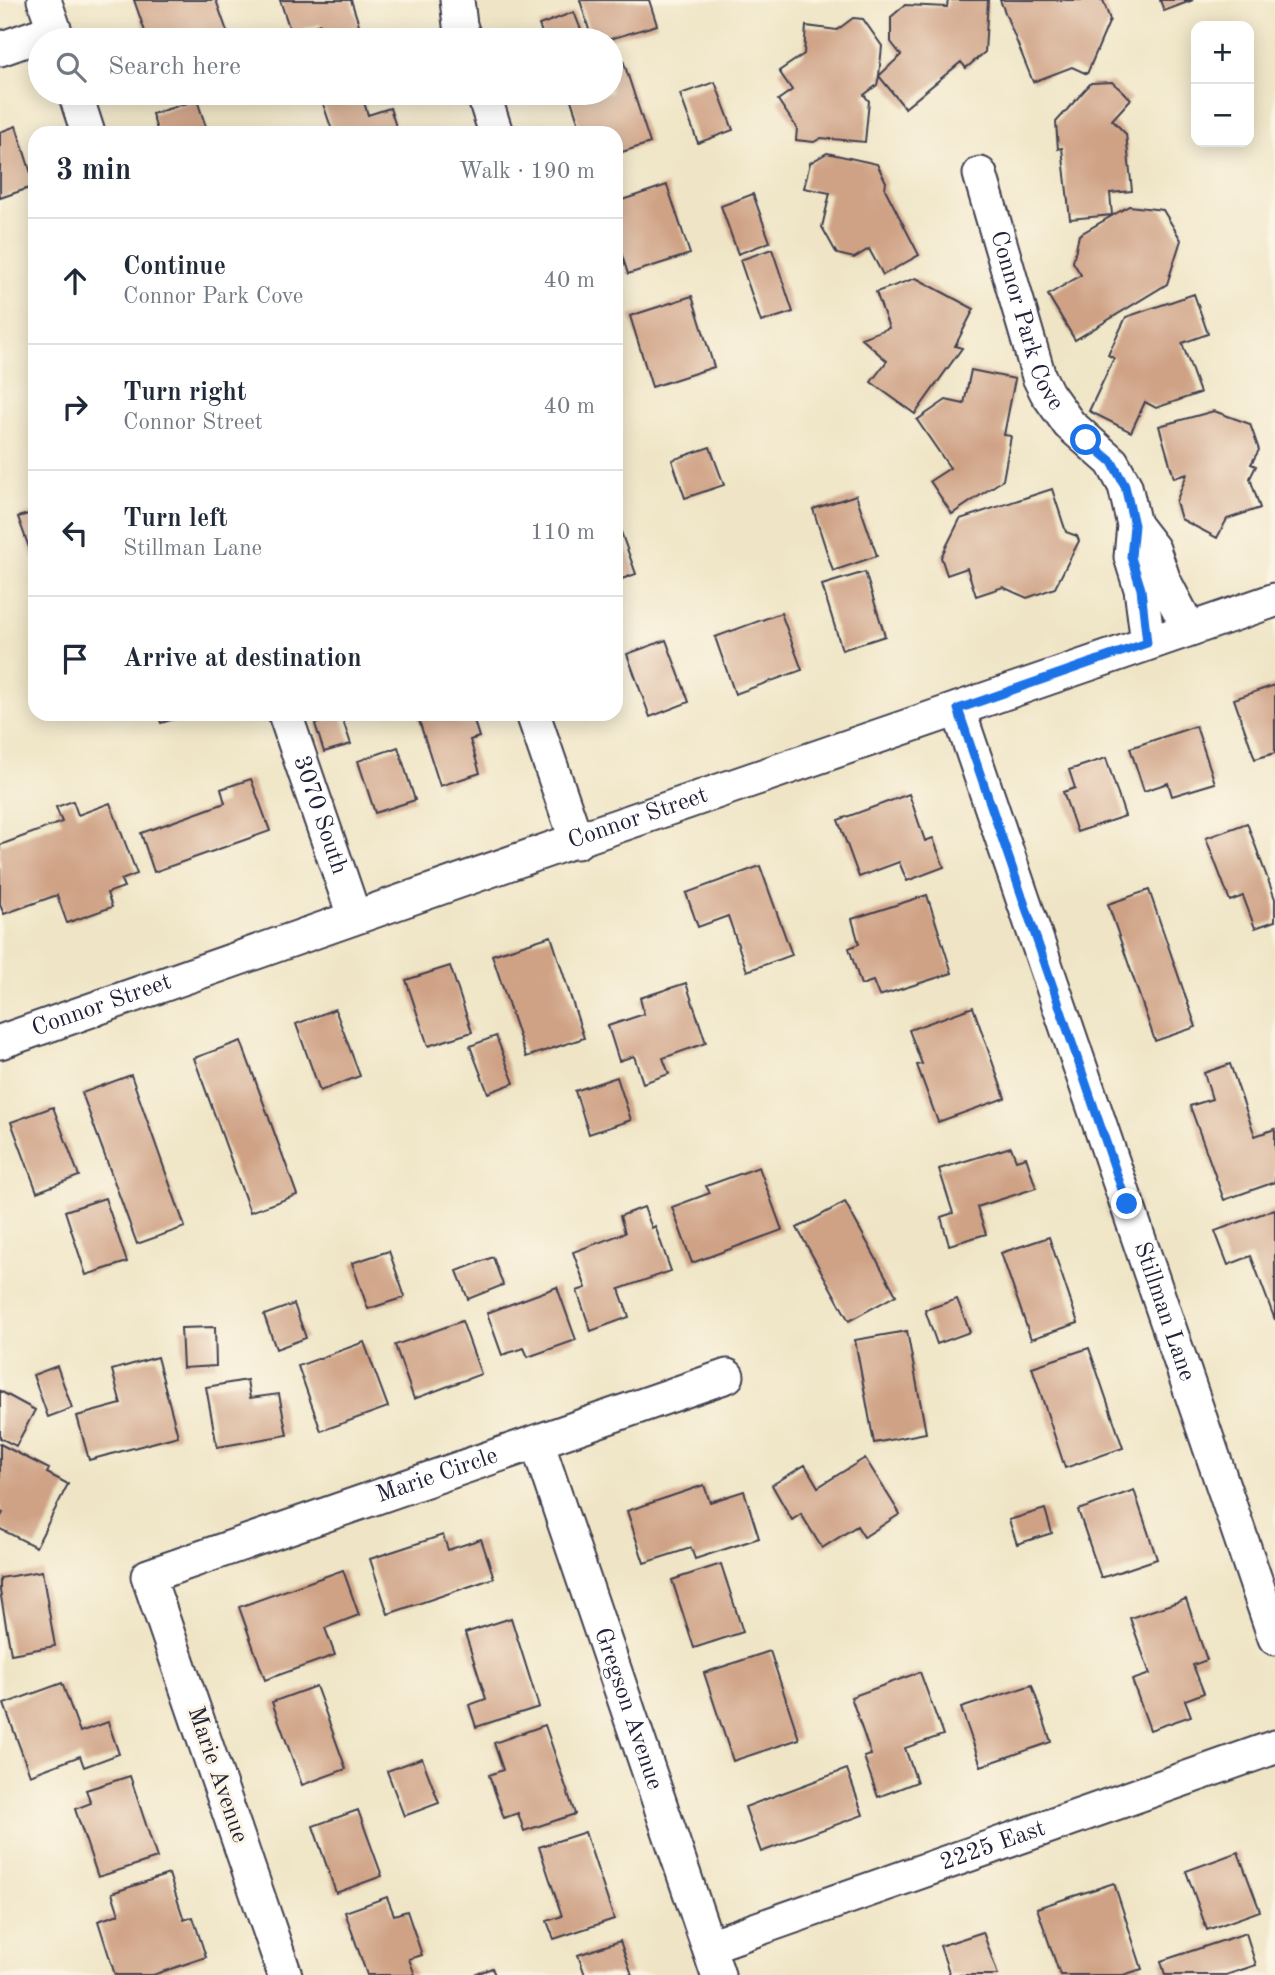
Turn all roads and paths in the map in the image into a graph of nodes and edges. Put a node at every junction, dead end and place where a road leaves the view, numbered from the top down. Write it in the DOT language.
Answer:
graph roads {
  1 [pos="457,0"];
  2 [pos="461,28"];
  3 [pos="28,35"];
  4 [pos="0,49"];
  5 [pos="79,105"];
  6 [pos="487,105"];
  7 [pos="86,126"];
  8 [pos="494,126"];
  9 [pos="980,174"];
  10 [pos="1134,525"];
  11 [pos="1275,600"];
  12 [pos="1189,629"];
  13 [pos="1147,643"];
  14 [pos="958,709"];
  15 [pos="287,721"];
  16 [pos="535,721"];
  17 [pos="577,842"];
  18 [pos="354,916"];
  19 [pos="0,1042"];
  20 [pos="727,1376"];
  21 [pos="537,1442"];
  22 [pos="148,1576"];
  23 [pos="1275,1638"];
  24 [pos="1275,1747"];
  25 [pos="714,1960"];
  26 [pos="285,1975"];
  1 -- 2 [label="street"];
  3 -- 4 [label="street"];
  5 -- 7 [label="street"];
  6 -- 8 [label="street"];
  9 -- 10 [label="street, Connor Park Cove"];
  10 -- 12 [label="street, Connor Park Cove"];
  10 -- 13 [label="street, Connor Park Cove"];
  11 -- 12 [label="street, Connor Street"];
  12 -- 13 [label="street, Connor Street"];
  13 -- 14 [label="street, Connor Street"];
  14 -- 17 [label="street, Connor Street"];
  14 -- 23 [label="street, Stillman Lane"];
  15 -- 18 [label="street, 3070 South"];
  16 -- 17 [label="street"];
  17 -- 18 [label="street, Connor Street"];
  18 -- 19 [label="street, Connor Street"];
  20 -- 21 [label="street, Marie Circle"];
  21 -- 22 [label="street, Marie Circle"];
  21 -- 25 [label="street, Gregson Avenue"];
  22 -- 26 [label="street, Marie Avenue"];
  24 -- 25 [label="street, 2225 East"];
}
